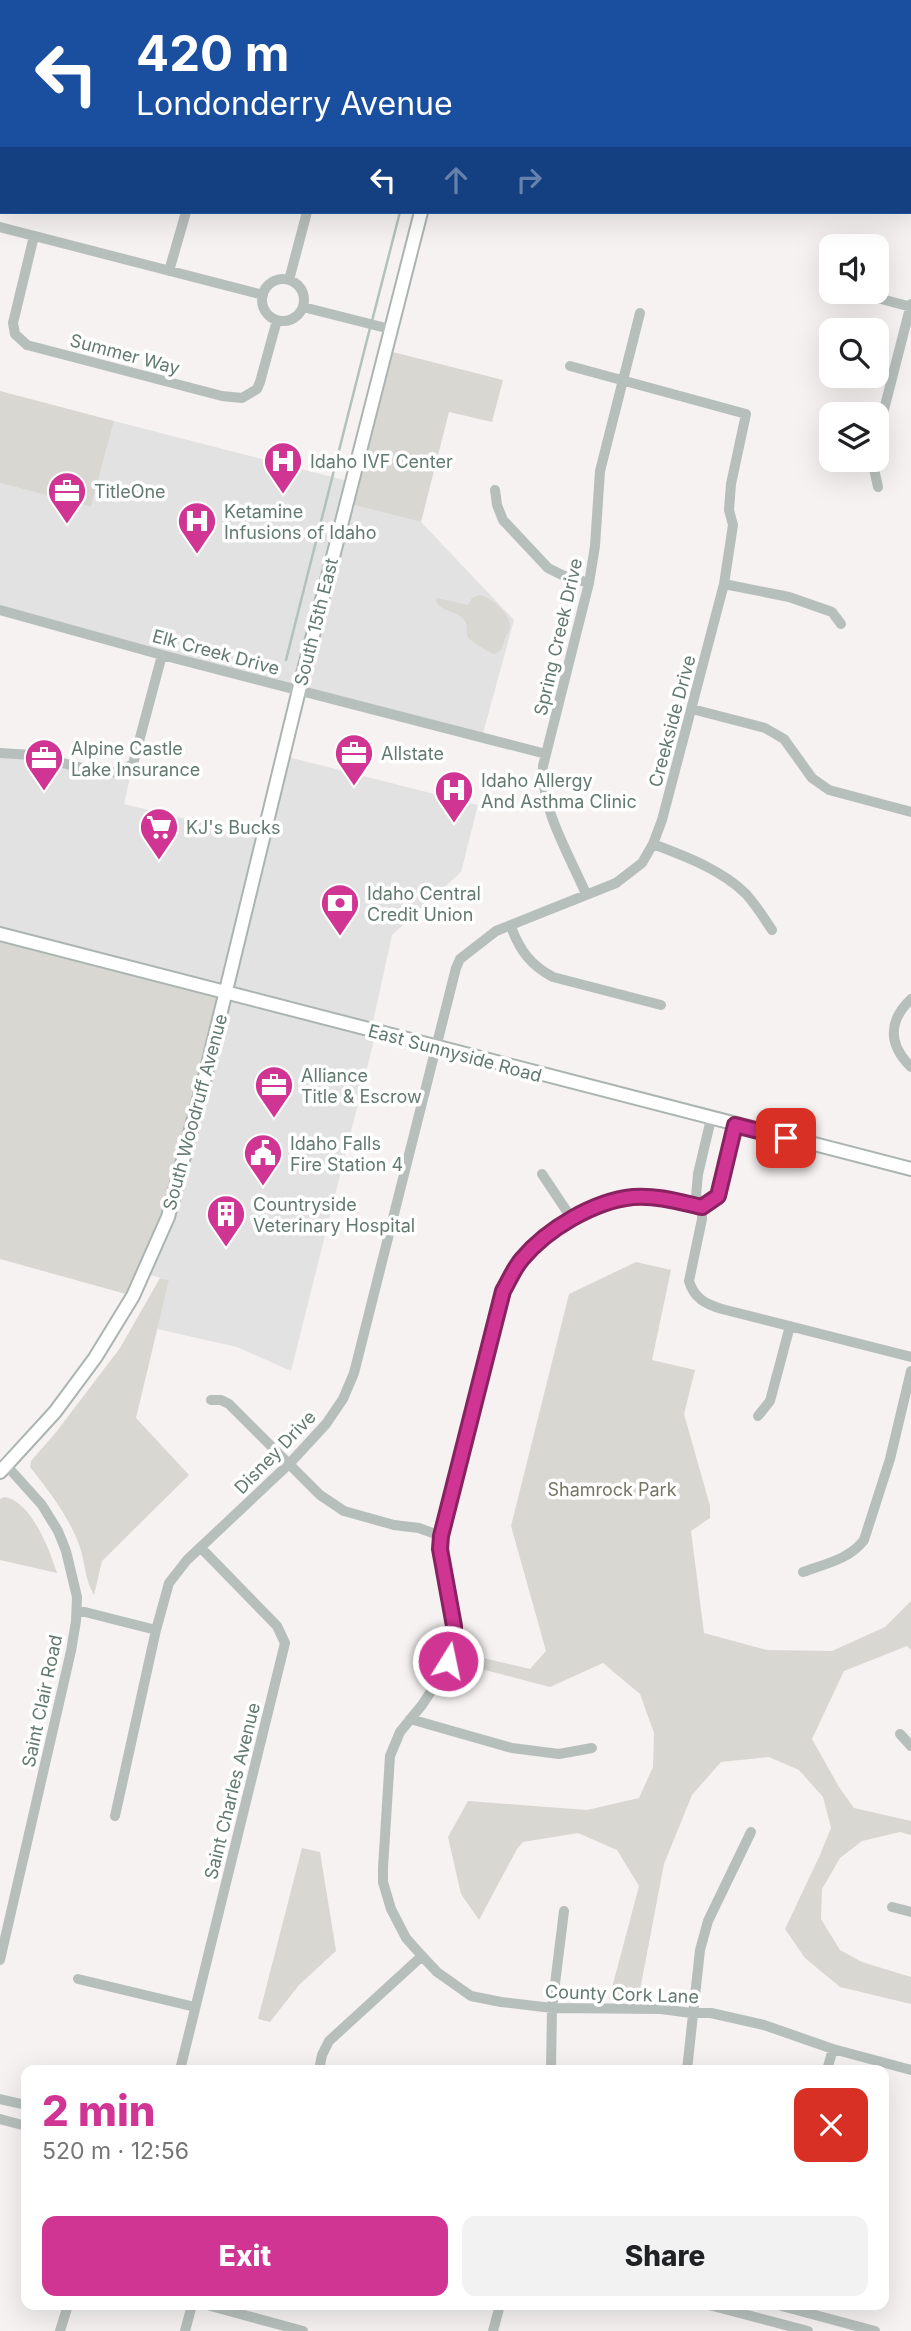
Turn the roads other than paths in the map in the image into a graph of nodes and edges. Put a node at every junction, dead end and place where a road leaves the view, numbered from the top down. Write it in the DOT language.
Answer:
graph roads {
  1 [pos="186,214"];
  2 [pos="306,214"];
  3 [pos="420,214"];
  4 [pos="0,226"];
  5 [pos="34,236"];
  6 [pos="169,271"];
  7 [pos="289,280"];
  8 [pos="263,295"];
  9 [pos="889,300"];
  10 [pos="911,306"];
  11 [pos="303,307"];
  12 [pos="640,313"];
  13 [pos="277,320"];
  14 [pos="384,327"];
  15 [pos="570,366"];
  16 [pos="623,380"];
  17 [pos="886,402"];
  18 [pos="875,472"];
  19 [pos="878,487"];
  20 [pos="495,490"];
  21 [pos="589,583"];
  22 [pos="724,584"];
  23 [pos="0,610"];
  24 [pos="841,624"];
  25 [pos="162,655"];
  26 [pos="299,690"];
  27 [pos="692,709"];
  28 [pos="0,753"];
  29 [pos="546,754"];
  30 [pos="911,812"];
  31 [pos="653,844"];
  32 [pos="586,894"];
  33 [pos="511,926"];
  34 [pos="772,930"];
  35 [pos="0,934"];
  36 [pos="226,993"];
  37 [pos="911,999"];
  38 [pos="662,1005"];
  39 [pos="436,1048"];
  40 [pos="911,1067"];
  41 [pos="711,1119"];
  42 [pos="735,1125"];
  43 [pos="911,1169"];
  44 [pos="542,1174"];
  45 [pos="702,1207"];
  46 [pos="572,1219"];
  47 [pos="790,1326"];
  48 [pos="911,1357"];
  49 [pos="911,1371"];
  50 [pos="211,1400"];
  51 [pos="758,1416"];
  52 [pos="290,1463"];
  53 [pos="4,1469"];
  54 [pos="441,1536"];
  55 [pos="201,1548"];
  56 [pos="803,1572"];
  57 [pos="77,1610"];
  58 [pos="156,1630"];
  59 [pos="410,1719"];
  60 [pos="900,1734"];
  61 [pos="911,1746"];
  62 [pos="592,1748"];
  63 [pos="115,1816"];
  64 [pos="751,1832"];
  65 [pos="891,1907"];
  66 [pos="564,1911"];
  67 [pos="911,1912"];
  68 [pos="422,1956"];
  69 [pos="0,1959"];
  70 [pos="78,1979"];
  71 [pos="195,2007"];
  72 [pos="552,2008"];
  73 [pos="691,2013"];
  74 [pos="833,2049"];
  75 [pos="181,2065"];
  76 [pos="320,2065"];
  77 [pos="551,2065"];
  78 [pos="687,2065"];
  79 [pos="829,2065"];
  80 [pos="911,2070"];
  81 [pos="0,2099"];
  82 [pos="21,2104"];
  83 [pos="0,2119"];
  84 [pos="21,2125"];
  85 [pos="66,2310"];
  86 [pos="191,2310"];
  87 [pos="225,2310"];
  88 [pos="499,2310"];
  89 [pos="728,2310"];
  90 [pos="797,2310"];
  91 [pos="60,2331"];
  92 [pos="185,2331"];
  93 [pos="303,2331"];
  94 [pos="493,2331"];
  95 [pos="808,2331"];
  96 [pos="875,2331"];
  1 -- 6 [label="street"];
  2 -- 7 [label="street"];
  3 -- 14 [label="main road, South 15th East"];
  4 -- 5 [label="street"];
  5 -- 6 [label="street"];
  5 -- 13 [label="street, Summer Way"];
  6 -- 8 [label="street"];
  7 -- 8 [label="street"];
  7 -- 11 [label="street"];
  8 -- 13 [label="street"];
  9 -- 10 [label="street"];
  10 -- 17 [label="street"];
  11 -- 13 [label="street"];
  11 -- 14 [label="street"];
  12 -- 16 [label="street, Spring Creek Drive"];
  14 -- 26 [label="main road, South 15th East"];
  15 -- 16 [label="street"];
  16 -- 21 [label="street, Spring Creek Drive"];
  16 -- 22 [label="street, Creekside Drive"];
  18 -- 19 [label="street"];
  20 -- 21 [label="street"];
  21 -- 29 [label="street, Spring Creek Drive"];
  22 -- 24 [label="street"];
  22 -- 27 [label="street, Creekside Drive"];
  23 -- 25 [label="street, Elk Creek Drive"];
  25 -- 26 [label="street, Elk Creek Drive"];
  25 -- 28 [label="street"];
  26 -- 29 [label="street, Elk Creek Drive"];
  26 -- 36 [label="main road, South 15th East"];
  27 -- 30 [label="street"];
  27 -- 31 [label="street, Creekside Drive"];
  29 -- 32 [label="street, Spring Creek Drive"];
  31 -- 32 [label="street, Creekside Drive"];
  31 -- 34 [label="street"];
  32 -- 33 [label="street, Creekside Drive"];
  33 -- 38 [label="street"];
  33 -- 39 [label="street, Creekside Drive"];
  35 -- 36 [label="main road, East Sunnyside Road"];
  36 -- 39 [label="main road, East Sunnyside Road"];
  36 -- 53 [label="main road, South Woodruff Avenue"];
  37 -- 40 [label="street"];
  39 -- 41 [label="main road, East Sunnyside Road"];
  39 -- 52 [label="street, Disney Drive"];
  41 -- 42 [label="main road, East Sunnyside Road"];
  41 -- 45 [label="street"];
  42 -- 43 [label="main road, East Sunnyside Road"];
  42 -- 45 [label="street"];
  44 -- 46 [label="street"];
  45 -- 46 [label="street, County Cork Lane"];
  45 -- 47 [label="street"];
  46 -- 54 [label="street, County Cork Lane"];
  47 -- 48 [label="street"];
  47 -- 51 [label="street"];
  49 -- 56 [label="street"];
  50 -- 52 [label="street"];
  52 -- 54 [label="street"];
  52 -- 55 [label="street, Disney Drive"];
  53 -- 57 [label="street, Saint Clair Road"];
  54 -- 59 [label="street, County Cork Lane"];
  55 -- 58 [label="street, Disney Drive"];
  55 -- 71 [label="street, Saint Charles Avenue"];
  57 -- 58 [label="street"];
  57 -- 69 [label="street, Saint Clair Road"];
  58 -- 63 [label="street, Disney Drive"];
  59 -- 62 [label="street"];
  59 -- 68 [label="street, County Cork Lane"];
  60 -- 61 [label="street"];
  64 -- 73 [label="street"];
  65 -- 67 [label="street"];
  66 -- 72 [label="street"];
  68 -- 72 [label="street, County Cork Lane"];
  68 -- 76 [label="street"];
  70 -- 71 [label="street"];
  71 -- 75 [label="street, Saint Charles Avenue"];
  72 -- 73 [label="street, County Cork Lane"];
  72 -- 77 [label="street"];
  73 -- 74 [label="street, County Cork Lane"];
  73 -- 78 [label="street"];
  74 -- 79 [label="street"];
  74 -- 80 [label="street, County Cork Lane"];
  81 -- 82 [label="street"];
  83 -- 84 [label="street"];
  85 -- 91 [label="street"];
  86 -- 92 [label="street"];
  87 -- 93 [label="street"];
  88 -- 94 [label="street"];
  89 -- 95 [label="street"];
  90 -- 96 [label="street"];
}
